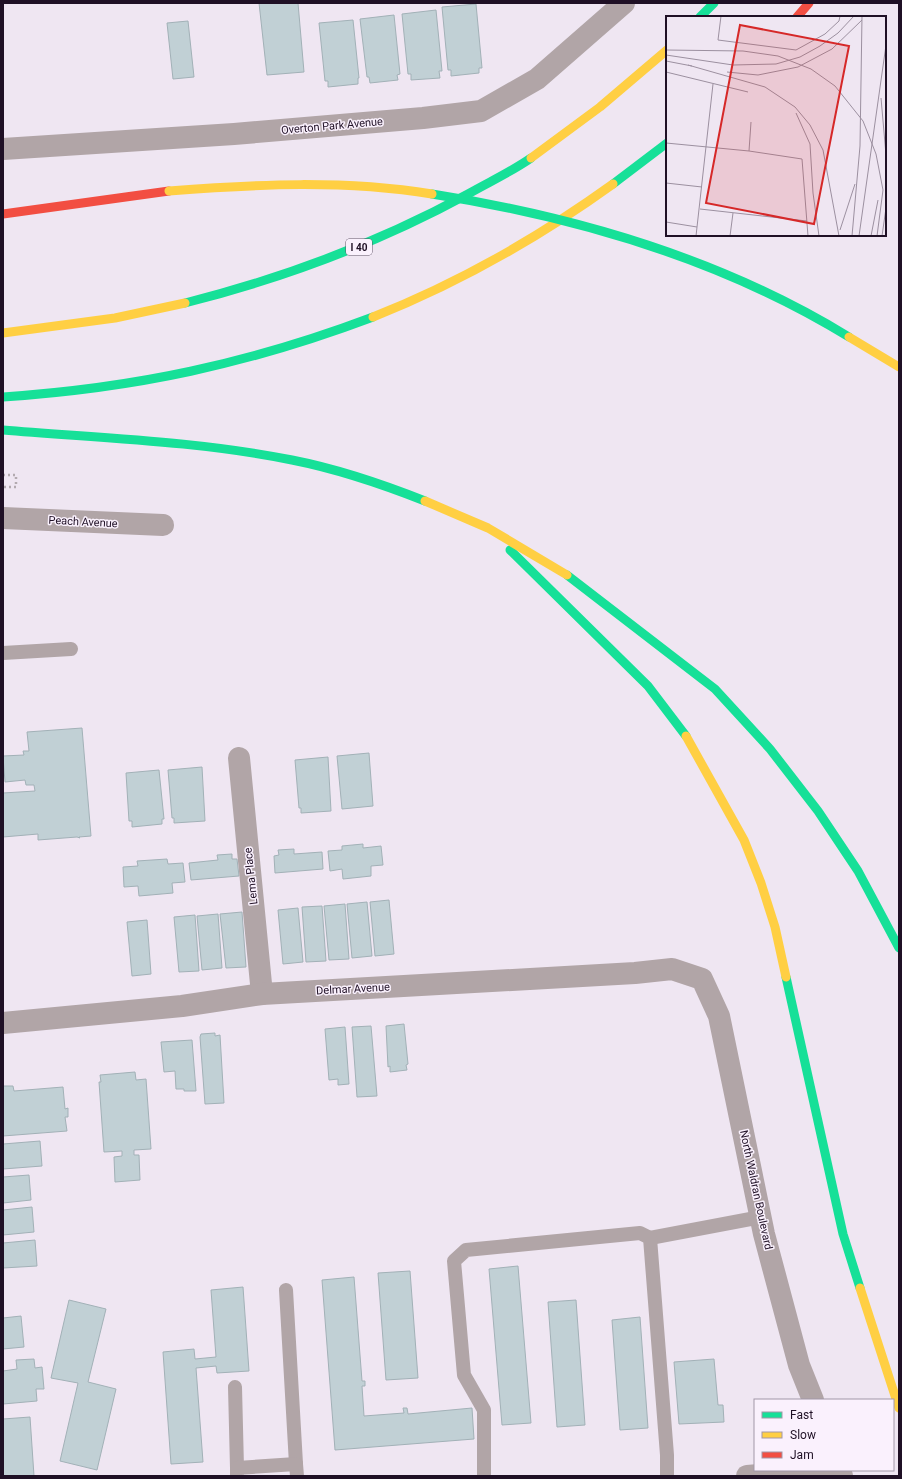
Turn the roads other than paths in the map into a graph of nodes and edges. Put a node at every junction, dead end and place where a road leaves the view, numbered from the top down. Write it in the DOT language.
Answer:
graph roads {
  1 [pos="624,3"];
  2 [pos="714,3"];
  3 [pos="809,3"];
  4 [pos="701,16"];
  5 [pos="798,16"];
  6 [pos="666,51"];
  7 [pos="666,144"];
  8 [pos="3,148"];
  9 [pos="3,214"];
  10 [pos="3,333"];
  11 [pos="899,367"];
  12 [pos="3,397"];
  13 [pos="3,430"];
  14 [pos="3,518"];
  15 [pos="163,525"];
  16 [pos="488,528"];
  17 [pos="71,649"];
  18 [pos="3,653"];
  19 [pos="239,758"];
  20 [pos="899,948"];
  21 [pos="702,979"];
  22 [pos="262,994"];
  23 [pos="3,1023"];
  24 [pos="761,1217"];
  25 [pos="650,1238"];
  26 [pos="286,1290"];
  27 [pos="234,1387"];
  28 [pos="813,1399"];
  29 [pos="899,1408"];
  30 [pos="296,1470"];
  31 [pos="810,1471"];
  32 [pos="237,1472"];
  33 [pos="484,1476"];
  34 [pos="667,1476"];
  35 [pos="747,1476"];
  1 -- 8 [label="street, Overton Park Avenue"];
  2 -- 4 [label="highway"];
  3 -- 5 [label="highway"];
  6 -- 10 [label="highway, I 40"];
  7 -- 12 [label="highway"];
  9 -- 11 [label="highway, bridge"];
  13 -- 16 [label="highway"];
  14 -- 15 [label="street, Peach Avenue"];
  16 -- 20 [label="highway"];
  16 -- 29 [label="highway"];
  17 -- 18 [label="lane"];
  19 -- 22 [label="street, Lema Place"];
  21 -- 22 [label="street, Delmar Avenue"];
  21 -- 24 [label="street, North Waldran Boulevard"];
  22 -- 23 [label="street, Delmar Avenue"];
  24 -- 25 [label="lane"];
  24 -- 28 [label="street, North Waldran Boulevard"];
  25 -- 33 [label="lane"];
  25 -- 34 [label="lane"];
  26 -- 30 [label="lane"];
  27 -- 32 [label="lane"];
  30 -- 32 [label="lane"];
  31 -- 35 [label="street"];
}
